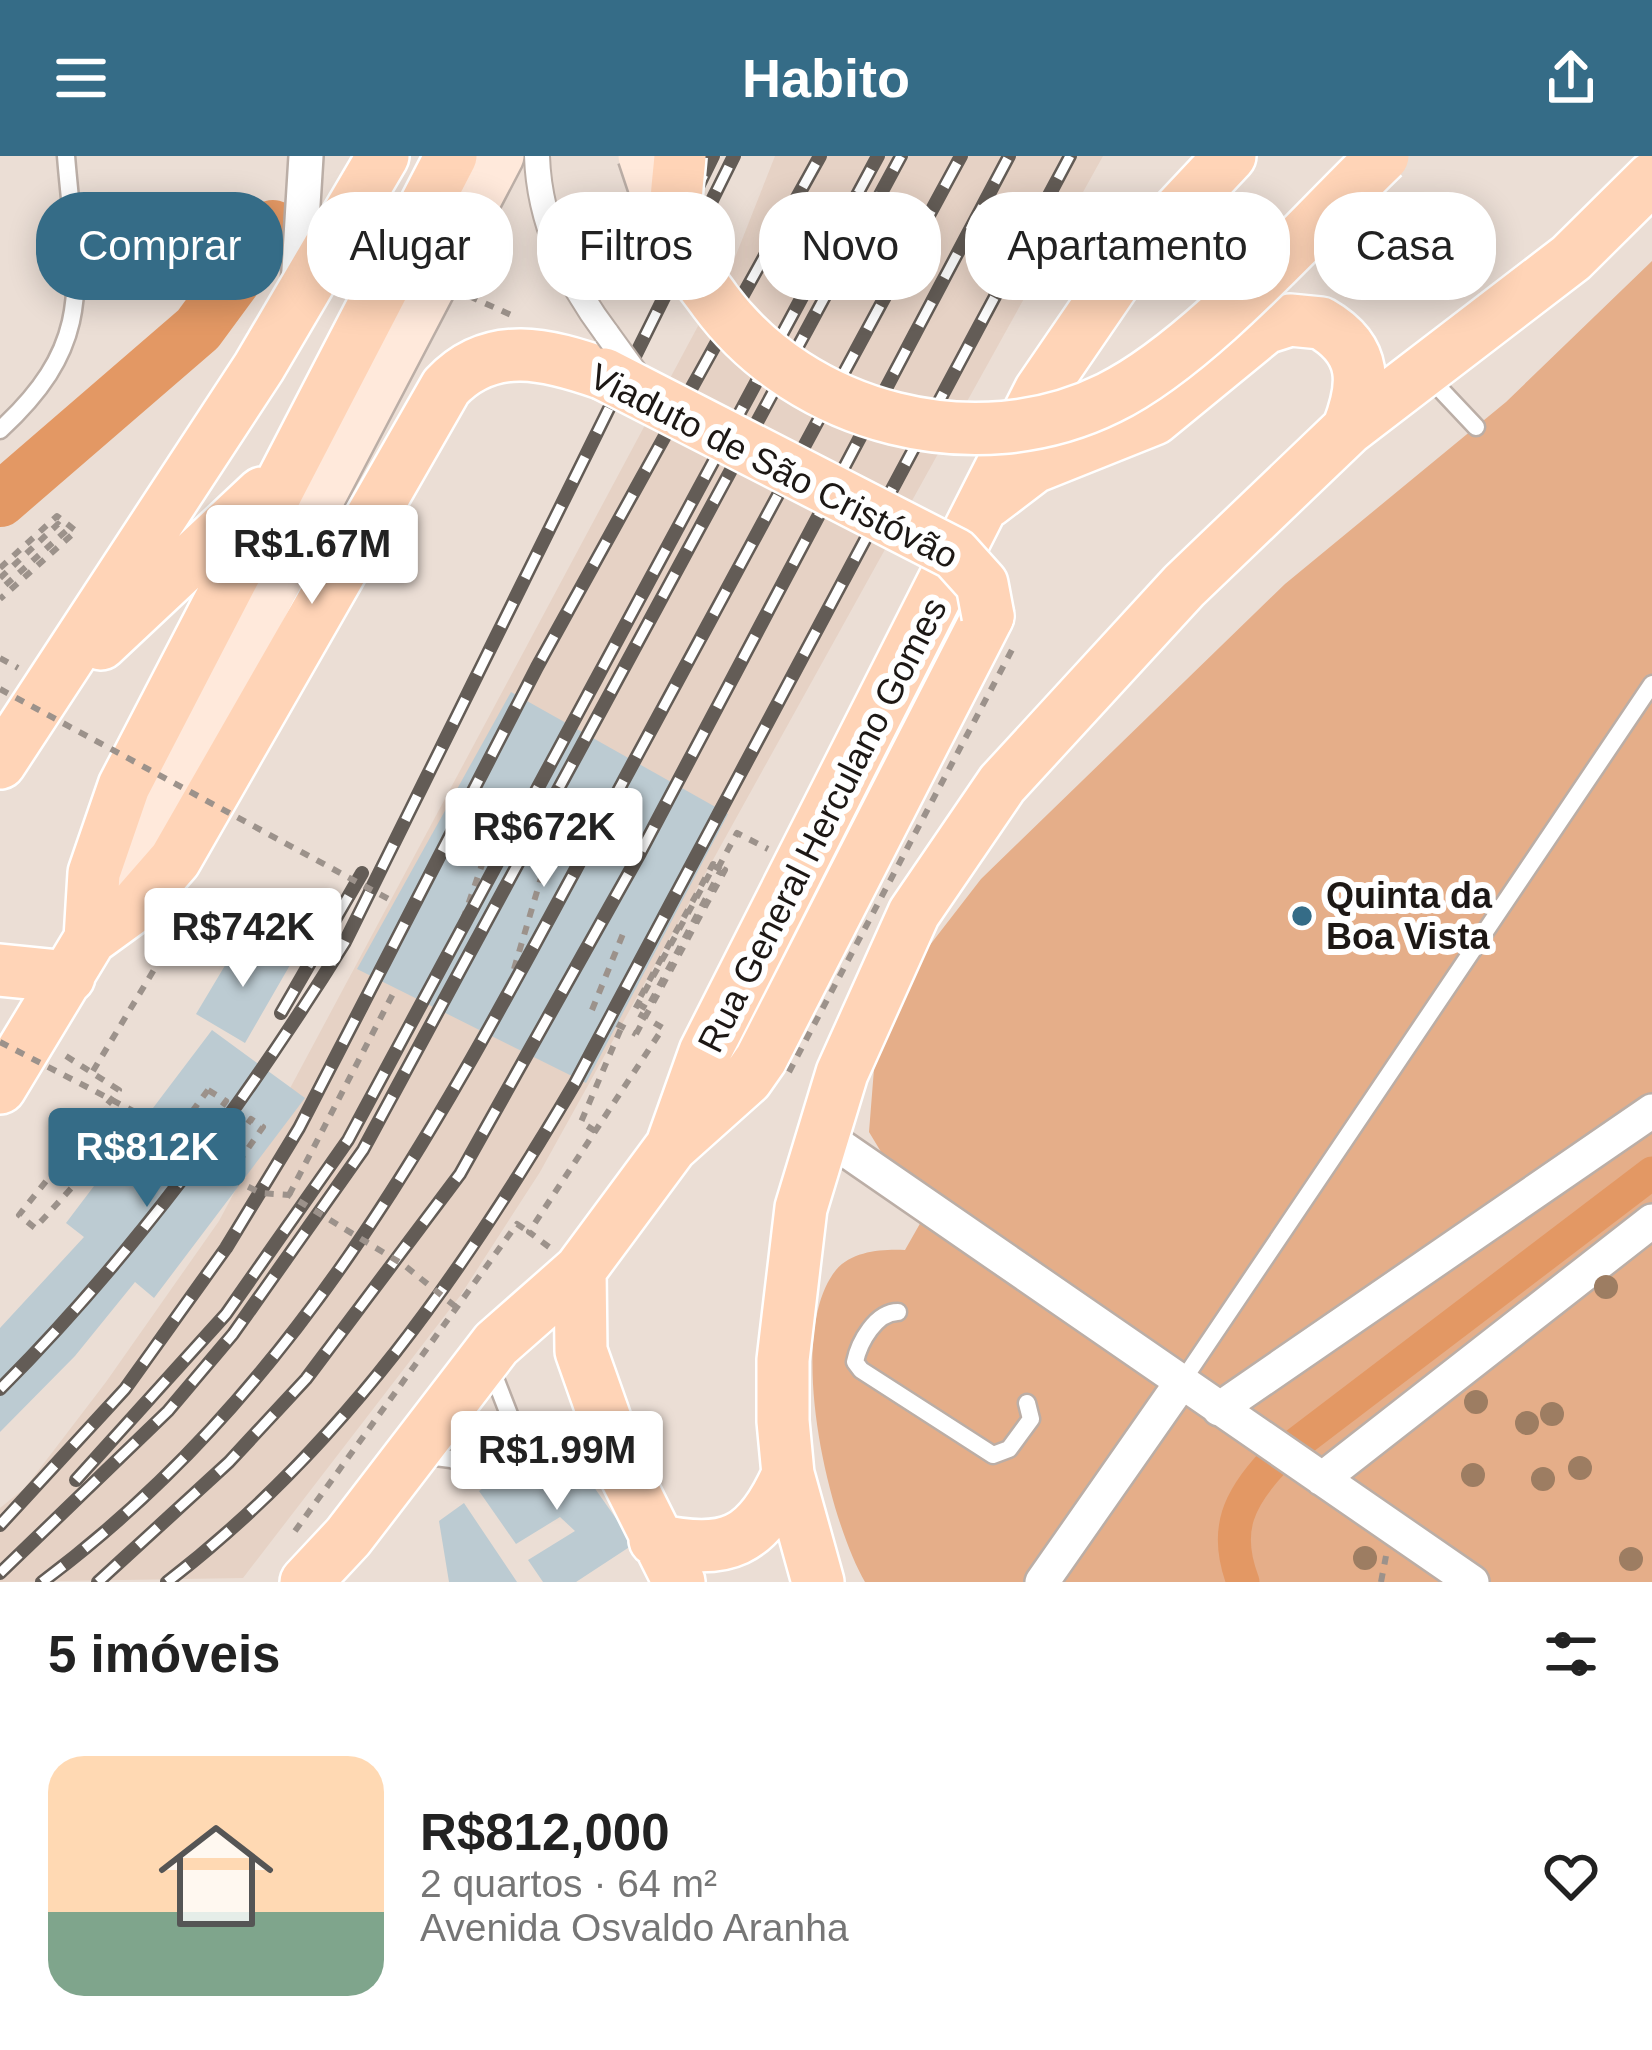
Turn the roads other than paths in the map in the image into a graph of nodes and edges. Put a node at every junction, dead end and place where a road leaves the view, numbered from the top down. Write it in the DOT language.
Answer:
graph roads {
  1 [pos="66,156"];
  2 [pos="307,156"];
  3 [pos="382,156"];
  4 [pos="451,156"];
  5 [pos="501,156"];
  6 [pos="537,156"];
  7 [pos="641,156"];
  8 [pos="680,156"];
  9 [pos="1229,156"];
  10 [pos="1383,156"];
  11 [pos="1634,156"];
  12 [pos="653,192"];
  13 [pos="680,192"];
  14 [pos="1635,195"];
  15 [pos="716,300"];
  16 [pos="297,301"];
  17 [pos="605,354"];
  18 [pos="1421,368"];
  19 [pos="1476,427"];
  20 [pos="1348,429"];
  21 [pos="0,430"];
  22 [pos="297,459"];
  23 [pos="984,505"];
  24 [pos="1652,684"];
  25 [pos="52,688"];
  26 [pos="0,764"];
  27 [pos="80,958"];
  28 [pos="0,970"];
  29 [pos="16,1039"];
  30 [pos="0,1088"];
  31 [pos="1652,1111"];
  32 [pos="824,1135"];
  33 [pos="671,1147"];
  34 [pos="1652,1221"];
  35 [pos="580,1270"];
  36 [pos="898,1312"];
  37 [pos="487,1356"];
  38 [pos="1181,1383"];
  39 [pos="1027,1402"];
  40 [pos="1219,1409"];
  41 [pos="411,1455"];
  42 [pos="526,1458"];
  43 [pos="1310,1471"];
  44 [pos="788,1474"];
  45 [pos="498,1478"];
  46 [pos="657,1553"];
  47 [pos="298,1560"];
  48 [pos="818,1582"];
  49 [pos="1042,1582"];
  50 [pos="1472,1582"];
  1 -- 21 [label="lane"];
  2 -- 16 [label="street"];
  3 -- 16 [label="main road"];
  4 -- 22 [label="main road"];
  5 -- 27 [label="main road"];
  6 -- 17 [label="street"];
  7 -- 12 [label="main road, bridge"];
  8 -- 13 [label="main road, bridge"];
  9 -- 23 [label="main road, Rua General Herculano Gomes"];
  10 -- 15 [label="main road, bridge"];
  11 -- 14 [label="main road"];
  14 -- 18 [label="main road"];
  16 -- 25 [label="main road"];
  17 -- 27 [label="main road, Viaduto de São Cristóvão"];
  17 -- 33 [label="main road, Viaduto de São Cristóvão, bridge"];
  18 -- 19 [label="lane"];
  18 -- 20 [label="main road"];
  20 -- 23 [label="main road"];
  20 -- 32 [label="main road"];
  22 -- 25 [label="main road"];
  22 -- 27 [label="main road"];
  23 -- 33 [label="main road, Rua General Herculano Gomes"];
  24 -- 38 [label="lane"];
  25 -- 26 [label="main road"];
  27 -- 28 [label="main road"];
  27 -- 29 [label="main road"];
  29 -- 30 [label="main road"];
  31 -- 40 [label="street"];
  32 -- 38 [label="street"];
  32 -- 44 [label="main road"];
  33 -- 35 [label="main road"];
  34 -- 43 [label="street"];
  35 -- 37 [label="main road"];
  35 -- 46 [label="main road"];
  36 -- 39 [label="lane"];
  37 -- 41 [label="main road"];
  37 -- 42 [label="lane"];
  38 -- 40 [label="street"];
  38 -- 49 [label="street"];
  40 -- 43 [label="street"];
  41 -- 45 [label="lane"];
  41 -- 47 [label="main road"];
  43 -- 50 [label="street"];
  44 -- 46 [label="main road"];
  44 -- 48 [label="main road"];
}
